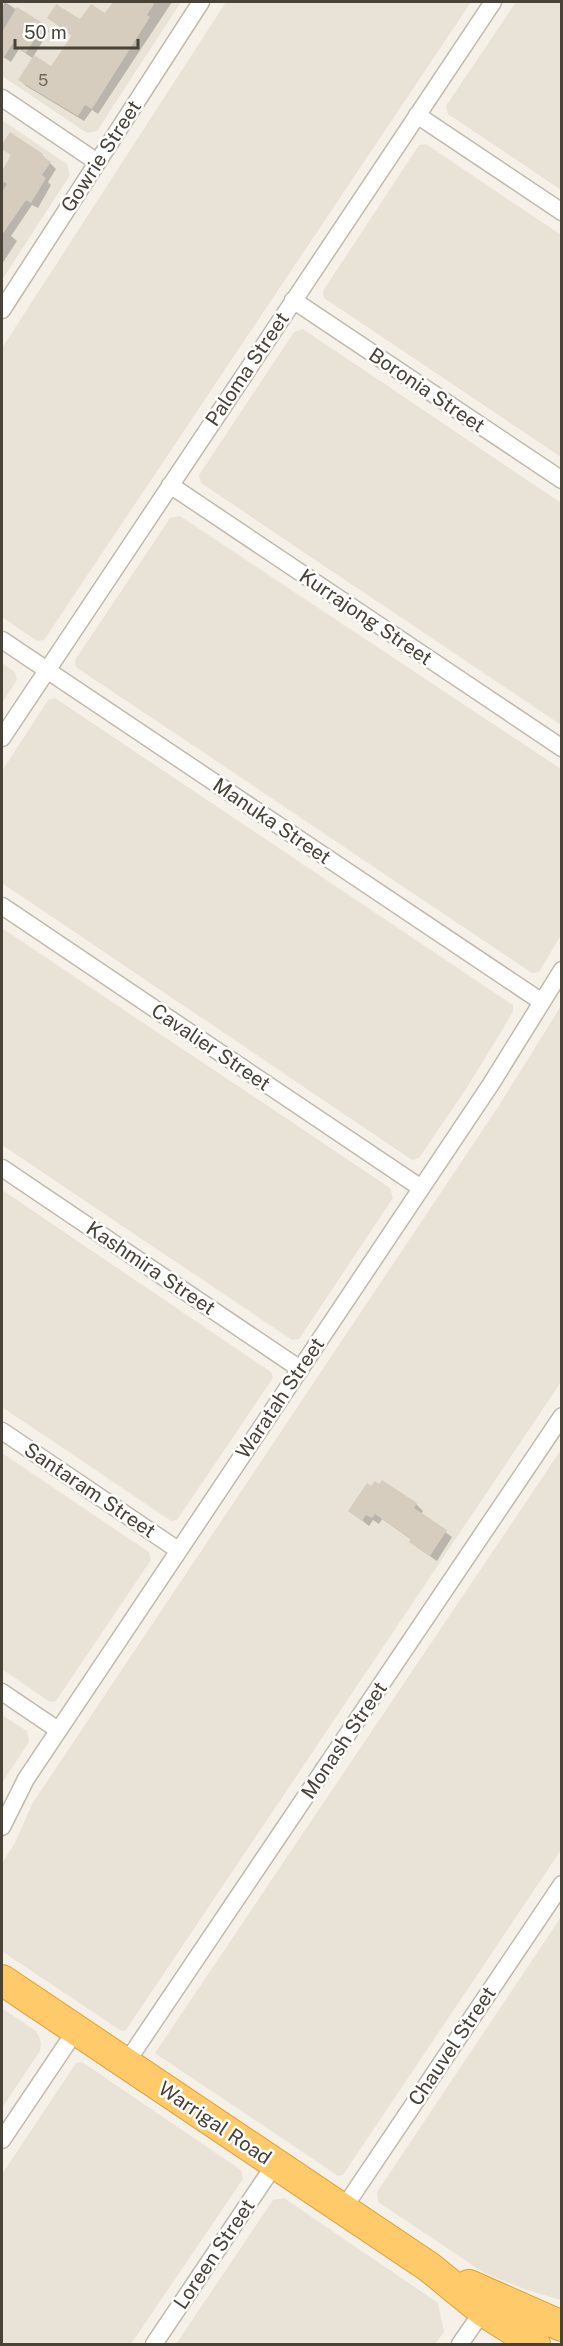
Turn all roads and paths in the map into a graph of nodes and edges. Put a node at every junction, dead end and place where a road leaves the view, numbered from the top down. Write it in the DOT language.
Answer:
graph roads {
  1 [pos="201,2"];
  2 [pos="493,2"];
  3 [pos="2,98"];
  4 [pos="417,115"];
  5 [pos="97,162"];
  6 [pos="561,212"];
  7 [pos="293,300"];
  8 [pos="2,310"];
  9 [pos="561,480"];
  10 [pos="170,485"];
  11 [pos="2,640"];
  12 [pos="46,670"];
  13 [pos="2,738"];
  14 [pos="561,748"];
  15 [pos="2,906"];
  16 [pos="561,970"];
  17 [pos="542,1002"];
  18 [pos="2,1168"];
  19 [pos="421,1188"];
  20 [pos="300,1369"];
  21 [pos="561,1416"];
  22 [pos="2,1431"];
  23 [pos="178,1550"];
  24 [pos="2,1692"];
  25 [pos="58,1730"];
  26 [pos="2,1827"];
  27 [pos="561,1884"];
  28 [pos="2,1980"];
  29 [pos="76,2030"];
  30 [pos="126,2063"];
  31 [pos="2,2140"];
  32 [pos="275,2164"];
  33 [pos="343,2209"];
  34 [pos="488,2304"];
  35 [pos="560,2324"];
  36 [pos="154,2344"];
  37 [pos="460,2344"];
  38 [pos="536,2344"];
  1 -- 5 [label="street, Gowrie Street"];
  2 -- 4 [label="street, Paloma Street"];
  3 -- 5 [label="street"];
  4 -- 6 [label="street"];
  4 -- 7 [label="street, Paloma Street"];
  5 -- 8 [label="street, Gowrie Street"];
  7 -- 9 [label="street, Boronia Street"];
  7 -- 10 [label="street, Paloma Street"];
  10 -- 12 [label="street, Paloma Street"];
  10 -- 14 [label="street, Kurrajong Street"];
  11 -- 12 [label="street, Manuka Street"];
  12 -- 13 [label="street, Paloma Street"];
  12 -- 17 [label="street, Manuka Street"];
  15 -- 19 [label="street, Cavalier Street"];
  16 -- 17 [label="street, Waratah Street"];
  17 -- 19 [label="street, Waratah Street"];
  18 -- 20 [label="street, Kashmira Street"];
  19 -- 20 [label="street, Waratah Street"];
  20 -- 23 [label="street, Waratah Street"];
  21 -- 30 [label="street, Monash Street"];
  22 -- 23 [label="street, Santaram Street"];
  23 -- 25 [label="street, Waratah Street"];
  24 -- 25 [label="street"];
  25 -- 26 [label="street, Waratah Street"];
  27 -- 33 [label="street, Chauvel Street"];
  28 -- 29 [label="highway, Warrigal Road"];
  29 -- 30 [label="highway, Warrigal Road"];
  29 -- 31 [label="street"];
  30 -- 32 [label="highway, Warrigal Road"];
  32 -- 33 [label="highway, Warrigal Road"];
  32 -- 36 [label="street, Loreen Street"];
  33 -- 34 [label="highway, Warrigal Road"];
  34 -- 35 [label="highway, Warrigal Road"];
  34 -- 37 [label="street"];
  34 -- 38 [label="highway, Warrigal Road"];
}
